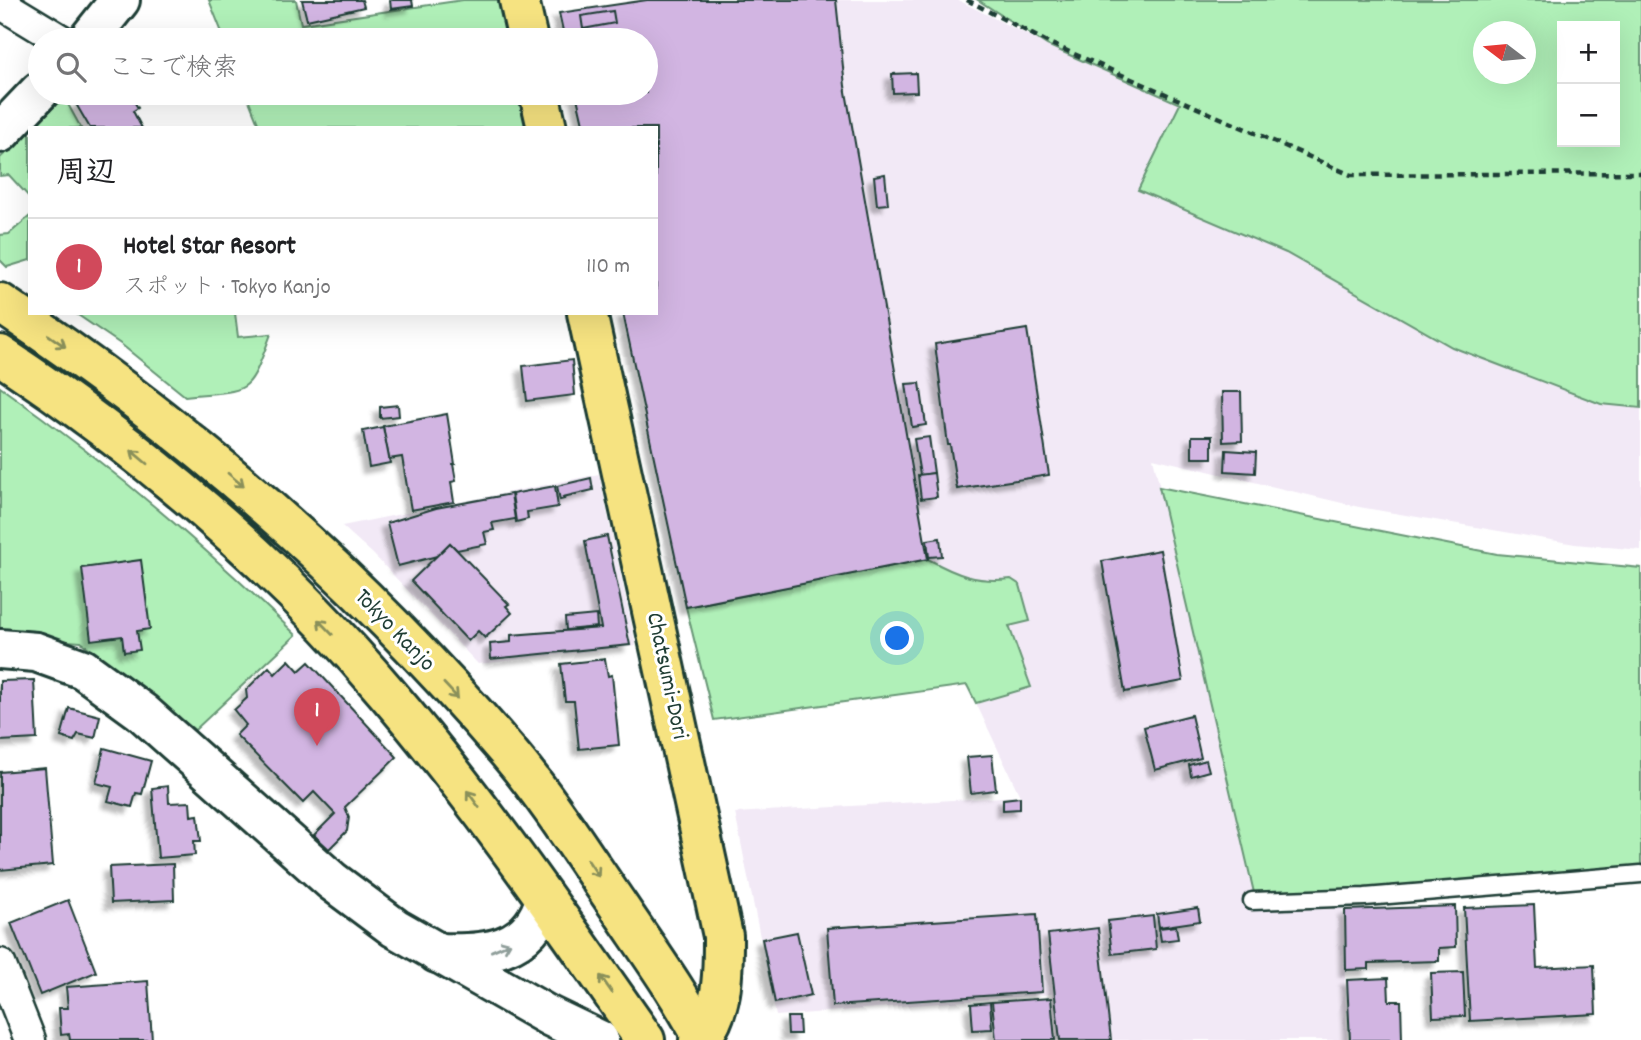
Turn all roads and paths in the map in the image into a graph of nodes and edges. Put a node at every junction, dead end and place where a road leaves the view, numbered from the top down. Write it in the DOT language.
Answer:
graph roads {
  1 [pos="120,0"];
  2 [pos="519,0"];
  3 [pos="967,0"];
  4 [pos="0,3"];
  5 [pos="41,28"];
  6 [pos="98,28"];
  7 [pos="525,28"];
  8 [pos="28,104"];
  9 [pos="542,105"];
  10 [pos="547,126"];
  11 [pos="0,133"];
  12 [pos="1641,173"];
  13 [pos="0,303"];
  14 [pos="587,315"];
  15 [pos="0,355"];
  16 [pos="0,649"];
  17 [pos="1641,874"];
  18 [pos="545,900"];
  19 [pos="1252,901"];
  20 [pos="435,953"];
  21 [pos="0,964"];
  22 [pos="702,1039"];
  23 [pos="30,1040"];
  24 [pos="599,1040"];
  25 [pos="645,1040"];
  1 -- 6 [label="street"];
  2 -- 7 [label="main road"];
  3 -- 12 [label="path"];
  4 -- 5 [label="street"];
  8 -- 11 [label="street"];
  9 -- 10 [label="main road"];
  13 -- 22 [label="main road, Tokyo Kanjo, one-way"];
  14 -- 22 [label="main road, Chatsumi-Dori"];
  18 -- 15 [label="main road, Tokyo Kanjo, one-way"];
  16 -- 20 [label="street"];
  17 -- 19 [label="lane"];
  20 -- 18 [label="street, one-way"];
  25 -- 18 [label="main road, Tokyo Kanjo, one-way"];
  20 -- 24 [label="street"];
  21 -- 23 [label="street"];
}
